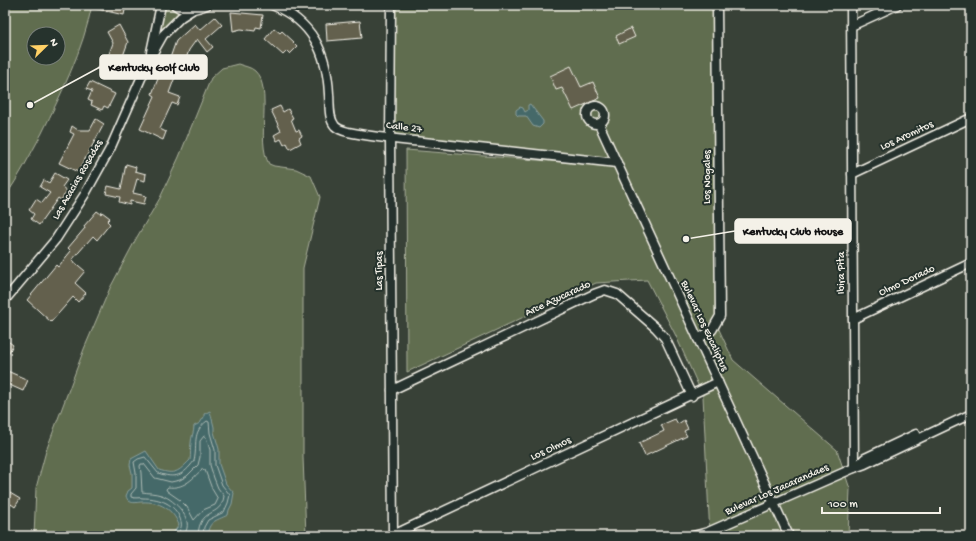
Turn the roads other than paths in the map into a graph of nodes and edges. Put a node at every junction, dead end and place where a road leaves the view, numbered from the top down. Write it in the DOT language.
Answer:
graph roads {
  1 [pos="161,5"];
  2 [pos="175,5"];
  3 [pos="272,5"];
  4 [pos="391,5"];
  5 [pos="717,5"];
  6 [pos="851,5"];
  7 [pos="897,5"];
  8 [pos="200,7"];
  9 [pos="851,26"];
  10 [pos="150,58"];
  11 [pos="971,118"];
  12 [pos="599,124"];
  13 [pos="390,138"];
  14 [pos="617,163"];
  15 [pos="852,174"];
  16 [pos="971,264"];
  17 [pos="5,300"];
  18 [pos="853,319"];
  19 [pos="698,339"];
  20 [pos="718,382"];
  21 [pos="392,390"];
  22 [pos="692,396"];
  23 [pos="971,409"];
  24 [pos="971,414"];
  25 [pos="854,468"];
  26 [pos="774,503"];
  27 [pos="706,534"];
  28 [pos="394,535"];
  29 [pos="693,536"];
  30 [pos="789,536"];
  1 -- 10 [label="street, Las Acacias Rosadas"];
  2 -- 8 [label="street"];
  3 -- 13 [label="street, Calle 27"];
  4 -- 13 [label="street, Las Tipas"];
  5 -- 19 [label="street, Los Nogales"];
  6 -- 9 [label="street, Ibira Pita"];
  7 -- 9 [label="street"];
  8 -- 10 [label="street, Las Acacias Rosadas"];
  9 -- 15 [label="street, Ibira Pita"];
  10 -- 17 [label="street, Las Acacias Rosadas"];
  11 -- 15 [label="street, Los Aromitos"];
  12 -- 14 [label="street, Bulevar Los Eucaliptus"];
  13 -- 14 [label="street, Calle 27"];
  13 -- 21 [label="street, Las Tipas"];
  14 -- 19 [label="street, Bulevar Los Eucaliptus"];
  15 -- 18 [label="street, Ibira Pita"];
  16 -- 18 [label="street, Olmo Dorado"];
  18 -- 25 [label="street, Ibira Pita"];
  19 -- 20 [label="street, Bulevar Los Eucaliptus"];
  20 -- 22 [label="street, Los Olmos"];
  20 -- 26 [label="street, Bulevar Los Eucaliptus"];
  21 -- 22 [label="street, Arce Azucarado"];
  21 -- 28 [label="street, Las Tipas"];
  22 -- 28 [label="street, Los Olmos"];
  23 -- 25 [label="street, Bulevar Los Jacarandaes"];
  24 -- 25 [label="street, Bulevar Los Jacarandaes"];
  25 -- 26 [label="street, Bulevar Los Jacarandaes"];
  26 -- 27 [label="street, Bulevar Los Jacarandaes"];
  26 -- 30 [label="street, Bulevar Los Eucaliptus"];
  27 -- 29 [label="street, Bulevar Los Jacarandaes"];
}
